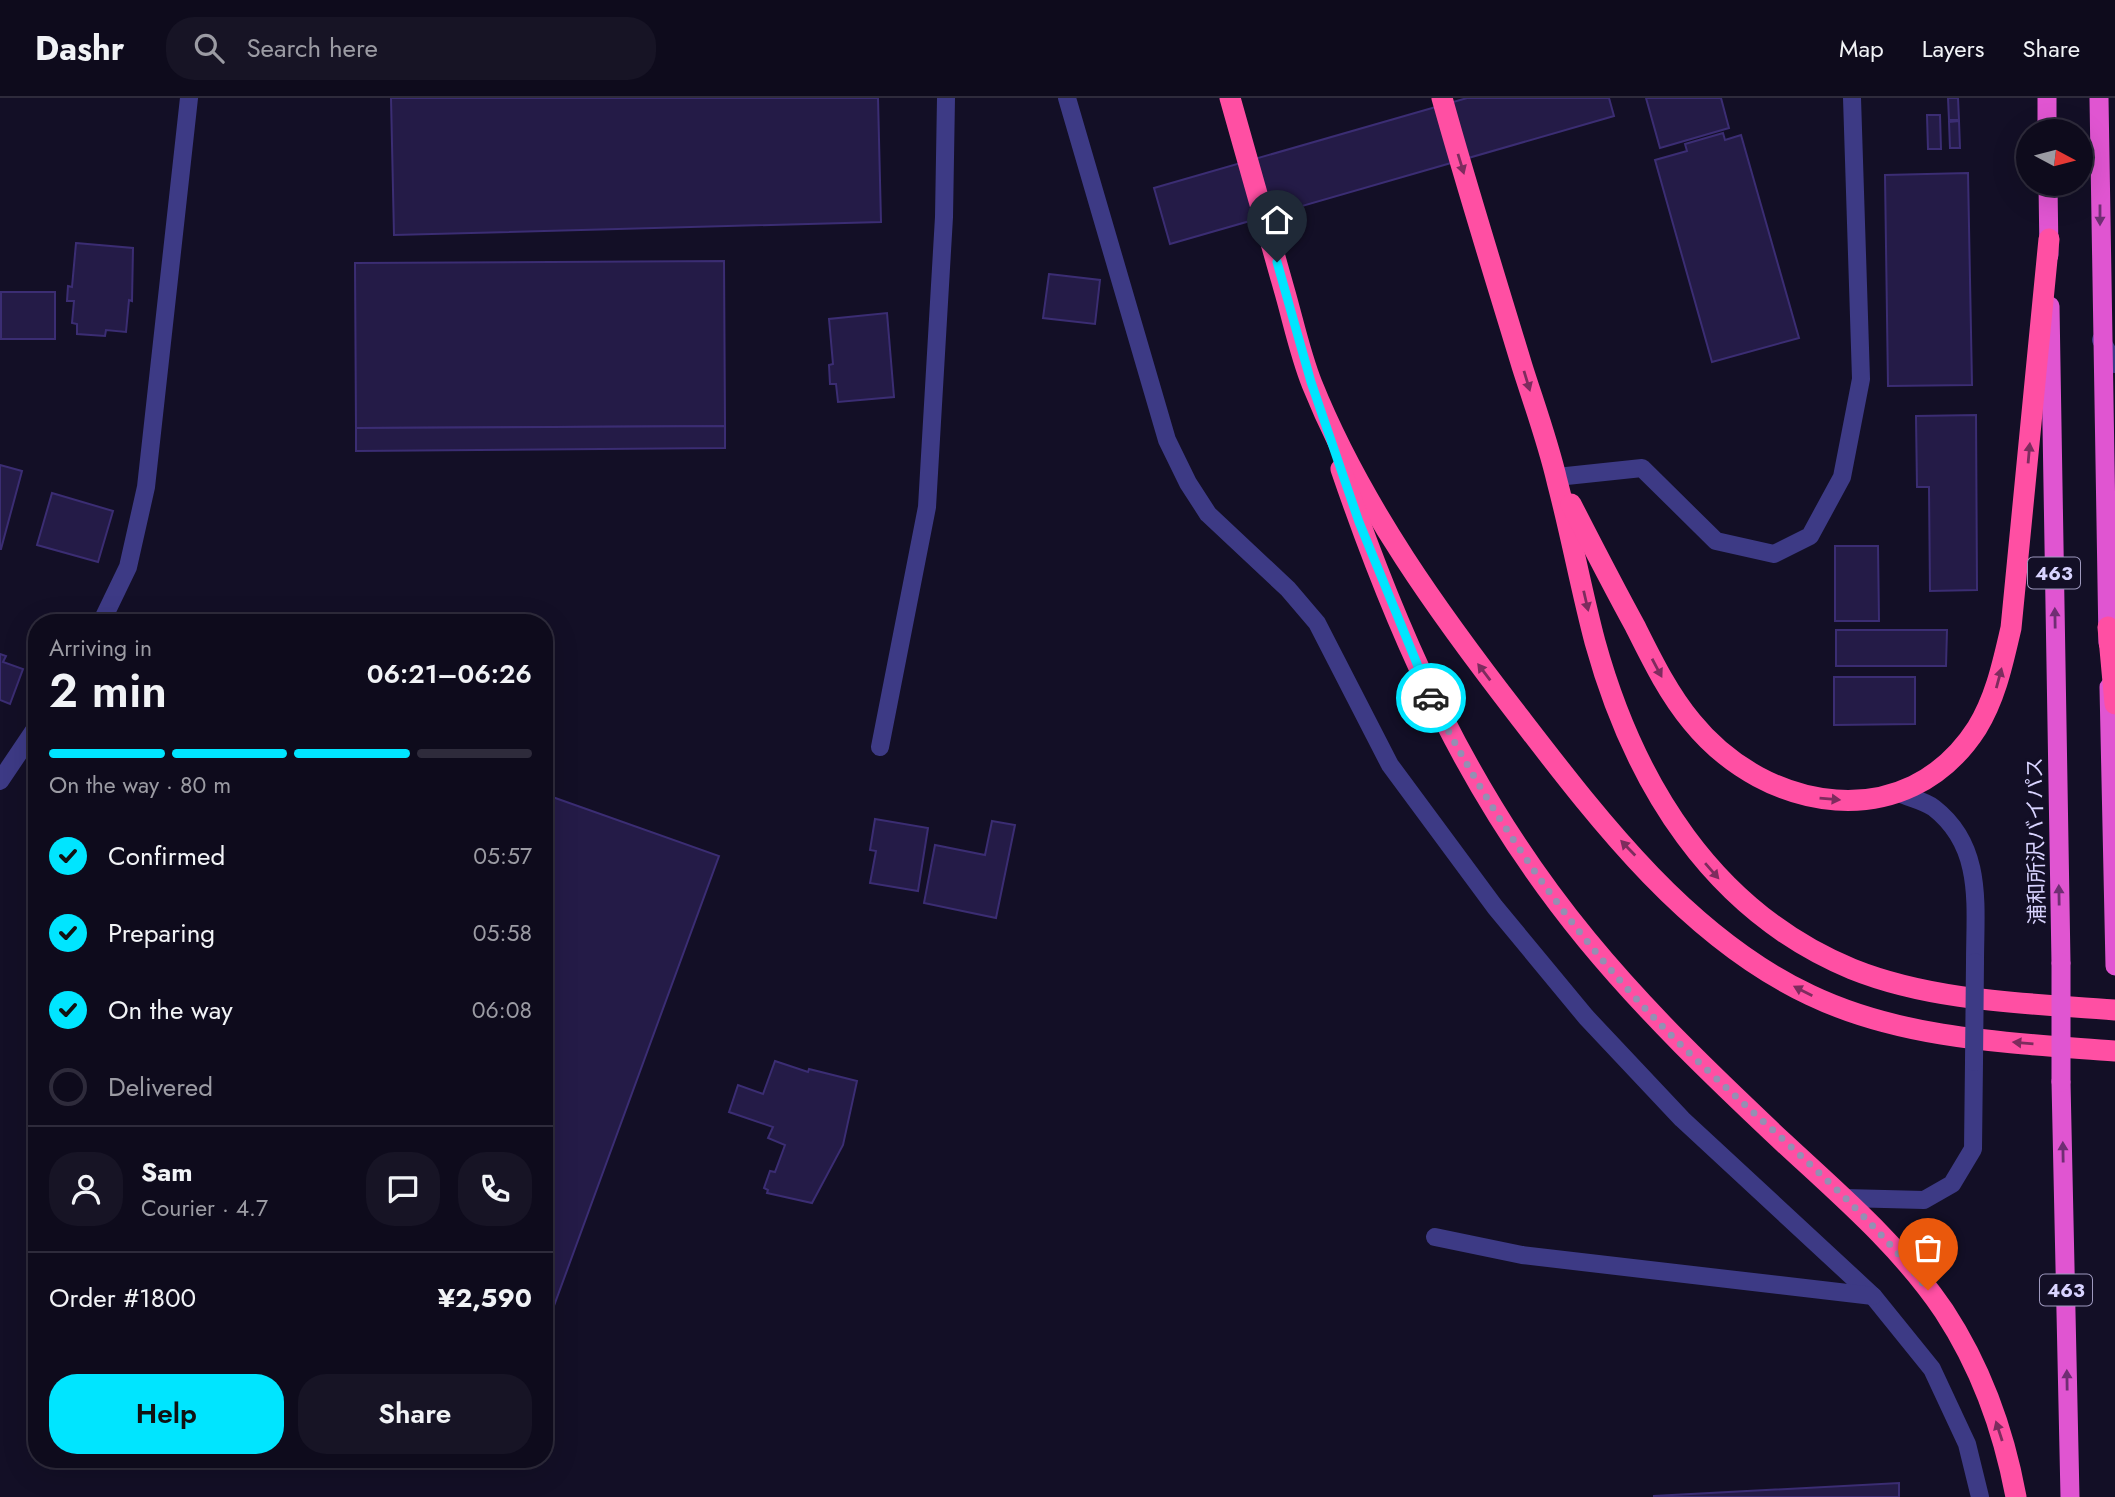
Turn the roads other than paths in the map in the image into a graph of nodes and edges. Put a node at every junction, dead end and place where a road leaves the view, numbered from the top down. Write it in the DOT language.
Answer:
graph roads {
  1 [pos="189,98"];
  2 [pos="946,98"];
  3 [pos="1067,98"];
  4 [pos="1230,98"];
  5 [pos="1442,98"];
  6 [pos="1852,98"];
  7 [pos="2047,98"];
  8 [pos="2099,98"];
  9 [pos="2048,119"];
  10 [pos="2048,196"];
  11 [pos="2049,239"];
  12 [pos="2101,340"];
  13 [pos="2115,364"];
  14 [pos="1311,382"];
  15 [pos="1556,477"];
  16 [pos="104,614"];
  17 [pos="2108,627"];
  18 [pos="2115,704"];
  19 [pos="28,739"];
  20 [pos="880,747"];
  21 [pos="0,781"];
  22 [pos="1899,793"];
  23 [pos="2115,966"];
  24 [pos="2115,1010"];
  25 [pos="2115,1051"];
  26 [pos="1845,1198"];
  27 [pos="1436,1237"];
  28 [pos="1873,1296"];
  29 [pos="1980,1497"];
  30 [pos="2016,1497"];
  31 [pos="2070,1497"];
  1 -- 16 [label="street"];
  2 -- 20 [label="street"];
  3 -- 28 [label="street"];
  4 -- 14 [label="highway"];
  5 -- 15 [label="highway, one-way"];
  6 -- 15 [label="street"];
  7 -- 9 [label="highway"];
  8 -- 12 [label="highway, 463, one-way"];
  10 -- 11 [label="highway, 浦和所沢バイパス / 463"];
  22 -- 11 [label="highway, one-way"];
  31 -- 11 [label="highway, 浦和所沢バイパス / 463, one-way, bridge"];
  12 -- 13 [label="street"];
  12 -- 17 [label="highway, 463"];
  25 -- 14 [label="highway, one-way"];
  14 -- 26 [label="highway"];
  15 -- 22 [label="highway, one-way"];
  15 -- 24 [label="highway, one-way"];
  17 -- 18 [label="highway"];
  17 -- 23 [label="highway, 463"];
  19 -- 21 [label="street"];
  22 -- 26 [label="street, bridge"];
  30 -- 26 [label="highway, one-way"];
  27 -- 28 [label="street"];
  28 -- 29 [label="street"];
}
